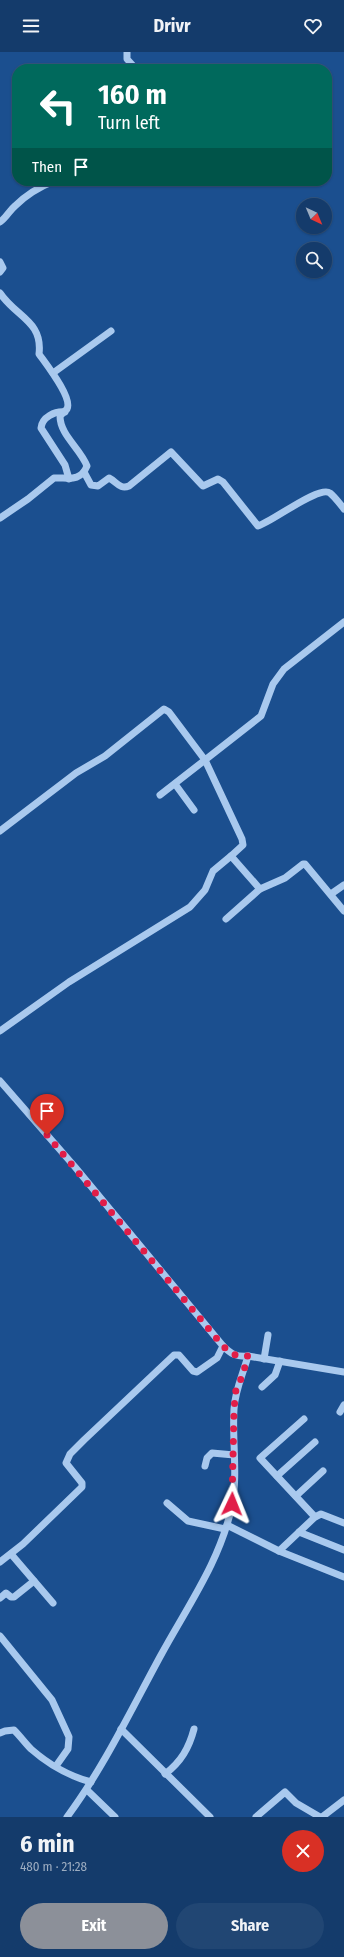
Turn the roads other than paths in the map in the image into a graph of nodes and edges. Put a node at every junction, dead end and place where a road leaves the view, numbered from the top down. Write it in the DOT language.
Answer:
graph roads {
  1 [pos="127,52"];
  2 [pos="132,64"];
  3 [pos="41,186"];
  4 [pos="0,222"];
  5 [pos="0,262"];
  6 [pos="0,272"];
  7 [pos="0,293"];
  8 [pos="111,330"];
  9 [pos="53,373"];
  10 [pos="64,412"];
  11 [pos="84,472"];
  12 [pos="69,480"];
  13 [pos="344,509"];
  14 [pos="0,518"];
  15 [pos="344,622"];
  16 [pos="205,760"];
  17 [pos="175,784"];
  18 [pos="160,795"];
  19 [pos="194,810"];
  20 [pos="0,831"];
  21 [pos="230,856"];
  22 [pos="344,885"];
  23 [pos="260,890"];
  24 [pos="331,894"];
  25 [pos="344,911"];
  26 [pos="226,919"];
  27 [pos="0,1031"];
  28 [pos="0,1081"];
  29 [pos="268,1335"];
  30 [pos="223,1346"];
  31 [pos="248,1356"];
  32 [pos="264,1358"];
  33 [pos="280,1361"];
  34 [pos="344,1372"];
  35 [pos="262,1387"];
  36 [pos="344,1405"];
  37 [pos="340,1412"];
  38 [pos="304,1419"];
  39 [pos="315,1442"];
  40 [pos="234,1455"];
  41 [pos="205,1466"];
  42 [pos="323,1471"];
  43 [pos="277,1476"];
  44 [pos="296,1496"];
  45 [pos="166,1503"];
  46 [pos="315,1517"];
  47 [pos="344,1523"];
  48 [pos="226,1527"];
  49 [pos="299,1532"];
  50 [pos="344,1550"];
  51 [pos="279,1551"];
  52 [pos="11,1554"];
  53 [pos="0,1562"];
  54 [pos="344,1576"];
  55 [pos="34,1581"];
  56 [pos="0,1598"];
  57 [pos="53,1603"];
  58 [pos="0,1636"];
  59 [pos="121,1729"];
  60 [pos="194,1729"];
  61 [pos="0,1733"];
  62 [pos="56,1766"];
  63 [pos="165,1774"];
  64 [pos="91,1782"];
  65 [pos="87,1790"];
  66 [pos="344,1800"];
  67 [pos="67,1817"];
  68 [pos="115,1817"];
  69 [pos="210,1817"];
  70 [pos="256,1817"];
  71 [pos="321,1817"];
  1 -- 2 [label="street"];
  3 -- 4 [label="street"];
  5 -- 6 [label="street"];
  7 -- 9 [label="street"];
  8 -- 9 [label="street"];
  9 -- 10 [label="street"];
  10 -- 11 [label="street"];
  10 -- 12 [label="street"];
  11 -- 12 [label="street"];
  11 -- 13 [label="street"];
  12 -- 14 [label="street"];
  15 -- 16 [label="street"];
  16 -- 17 [label="street"];
  16 -- 20 [label="street"];
  16 -- 21 [label="street"];
  17 -- 18 [label="street"];
  17 -- 19 [label="street"];
  21 -- 23 [label="street"];
  21 -- 27 [label="street"];
  22 -- 24 [label="street"];
  23 -- 24 [label="street"];
  23 -- 26 [label="street"];
  24 -- 25 [label="street"];
  28 -- 30 [label="street"];
  29 -- 32 [label="street"];
  30 -- 31 [label="street"];
  30 -- 52 [label="street"];
  31 -- 32 [label="street"];
  31 -- 40 [label="street"];
  32 -- 33 [label="street"];
  33 -- 34 [label="street"];
  33 -- 35 [label="street"];
  36 -- 37 [label="street"];
  38 -- 43 [label="street"];
  39 -- 43 [label="street"];
  40 -- 41 [label="street"];
  40 -- 48 [label="street"];
  42 -- 44 [label="street"];
  43 -- 44 [label="street"];
  44 -- 46 [label="street"];
  45 -- 48 [label="street"];
  46 -- 47 [label="street"];
  46 -- 49 [label="street"];
  48 -- 51 [label="street"];
  48 -- 59 [label="street"];
  49 -- 50 [label="street"];
  49 -- 51 [label="street"];
  51 -- 54 [label="street"];
  52 -- 53 [label="street"];
  52 -- 55 [label="street"];
  55 -- 56 [label="street"];
  55 -- 57 [label="street"];
  58 -- 62 [label="street"];
  59 -- 63 [label="street"];
  59 -- 64 [label="street"];
  60 -- 63 [label="street"];
  61 -- 62 [label="street"];
  62 -- 64 [label="street"];
  63 -- 69 [label="street"];
  64 -- 65 [label="street"];
  65 -- 67 [label="street"];
  65 -- 68 [label="street"];
  66 -- 71 [label="street"];
  70 -- 71 [label="street"];
}
